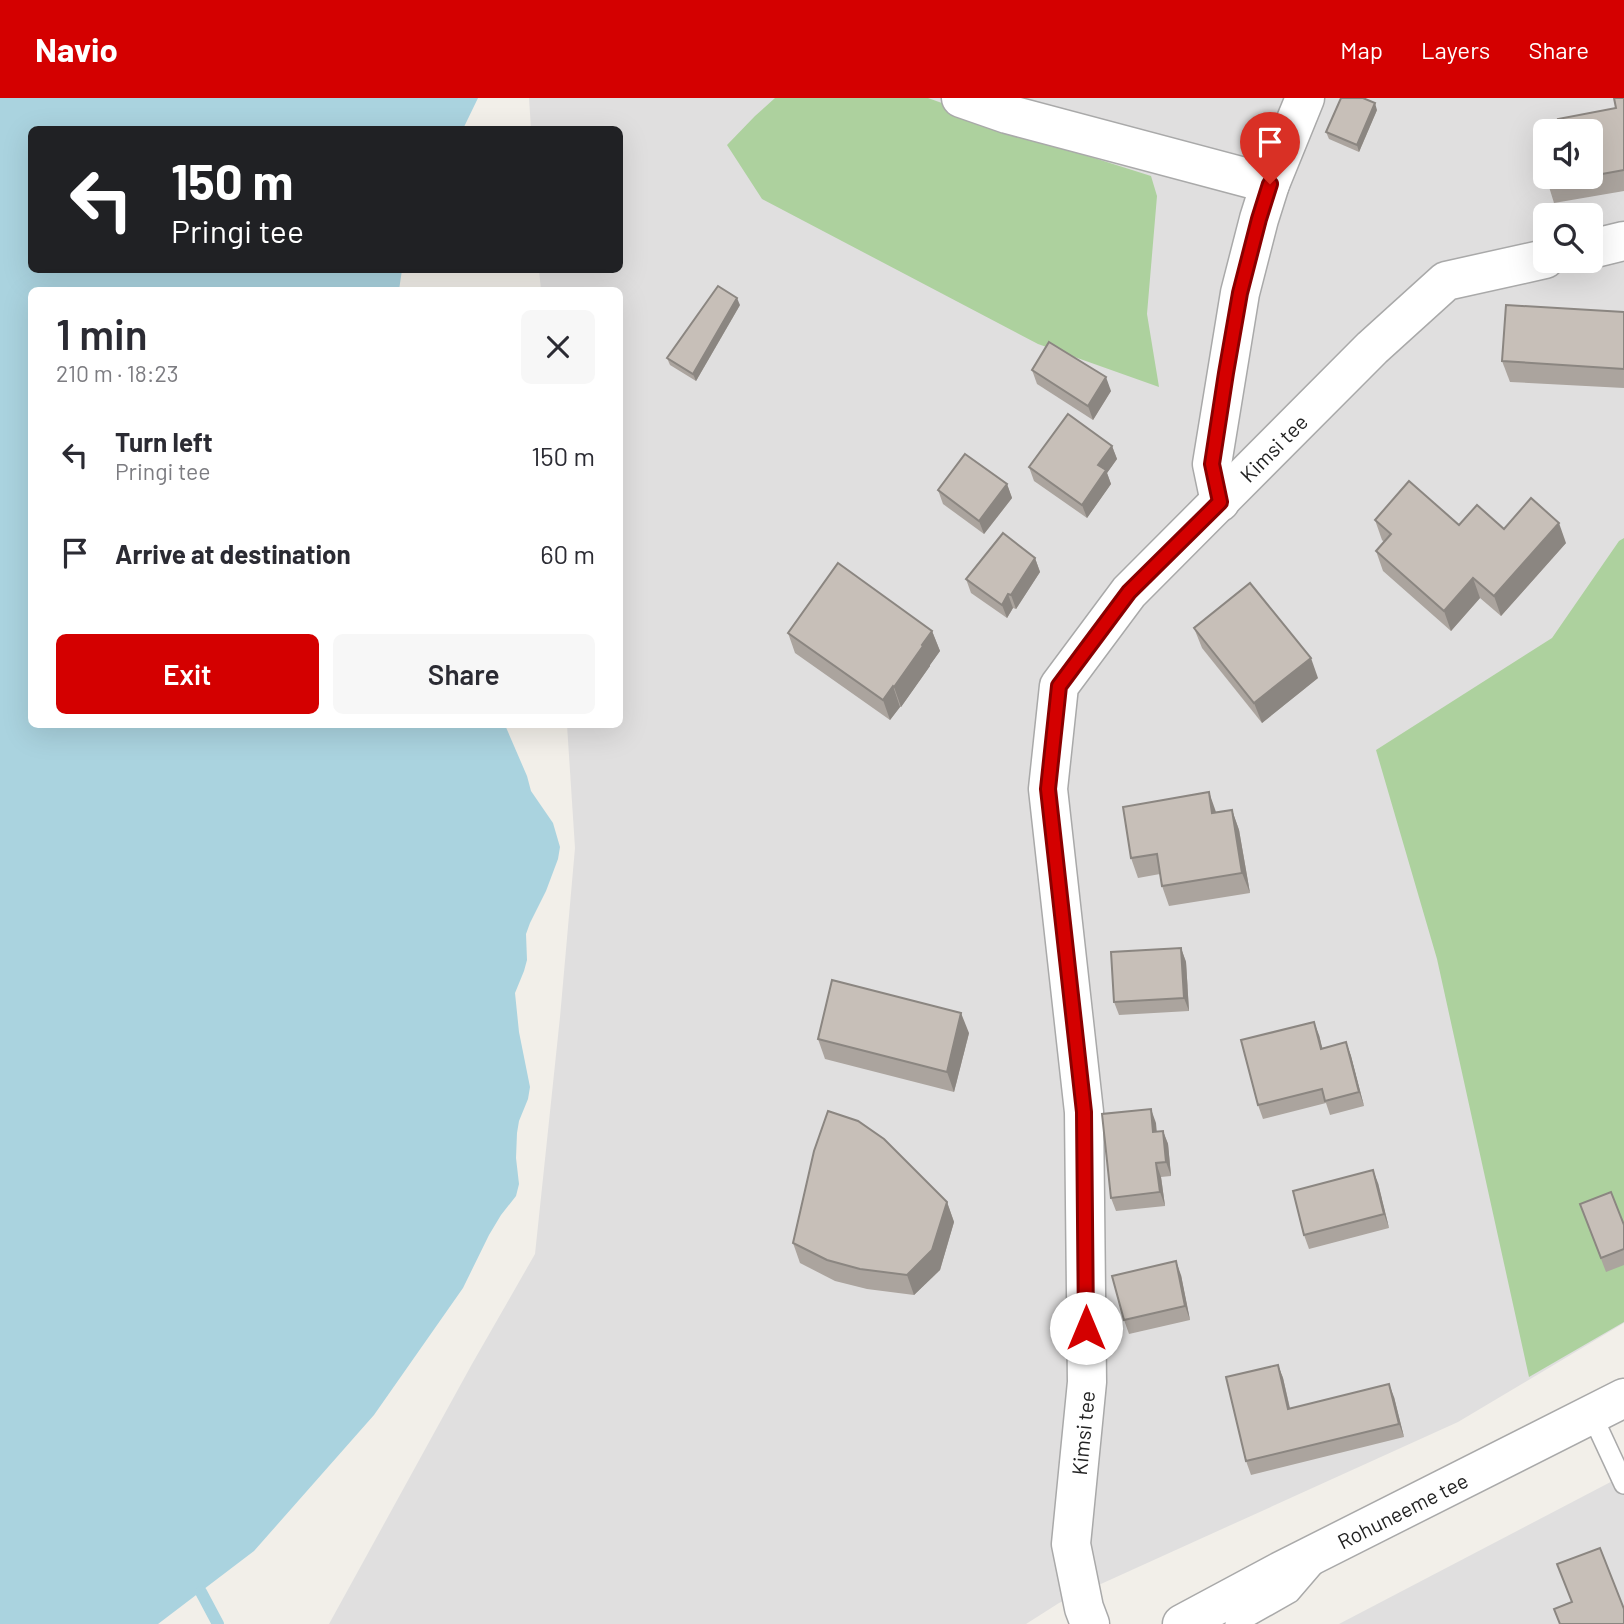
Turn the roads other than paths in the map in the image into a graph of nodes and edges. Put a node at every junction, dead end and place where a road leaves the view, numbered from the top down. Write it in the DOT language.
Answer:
graph roads {
  1 [pos="961,98"];
  2 [pos="1305,98"];
  3 [pos="1270,184"];
  4 [pos="1624,241"];
  5 [pos="1603,246"];
  6 [pos="1533,262"];
  7 [pos="1220,502"];
  8 [pos="1607,1406"];
  9 [pos="1624,1484"];
  10 [pos="1329,1546"];
  11 [pos="1090,1624"];
  12 [pos="1182,1624"];
  13 [pos="1235,1624"];
  1 -- 3 [label="street"];
  2 -- 3 [label="street"];
  3 -- 7 [label="street"];
  4 -- 5 [label="street"];
  6 -- 7 [label="street, Kimsi tee"];
  7 -- 11 [label="street, Kimsi tee"];
  8 -- 9 [label="lane"];
  8 -- 10 [label="street, Rohuneeme tee"];
  10 -- 12 [label="street, Rohuneeme tee"];
  10 -- 13 [label="lane"];
}
